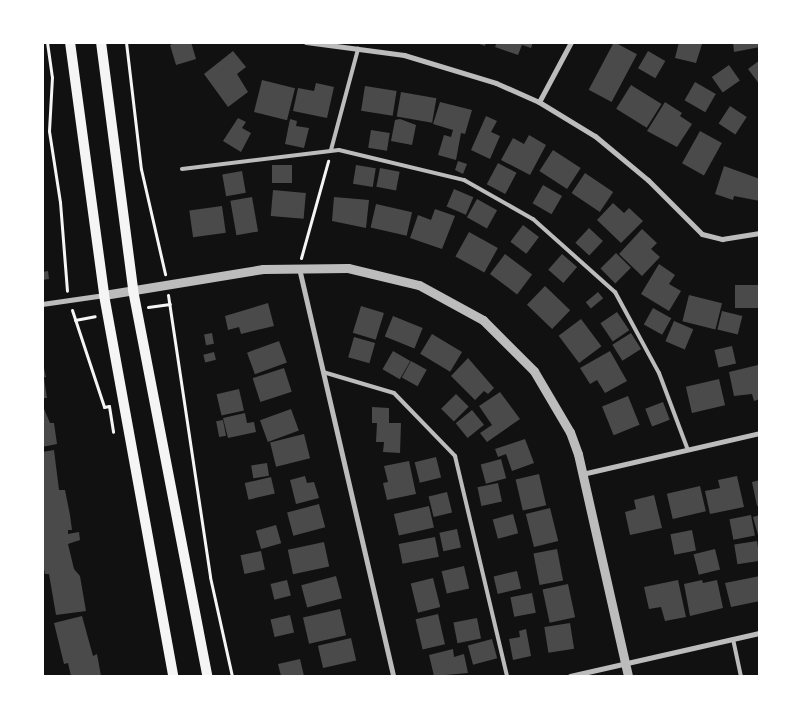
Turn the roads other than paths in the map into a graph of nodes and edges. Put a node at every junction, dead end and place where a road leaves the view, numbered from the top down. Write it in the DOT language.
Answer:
graph roads {
  1 [pos="70,42"];
  2 [pos="101,42"];
  3 [pos="306,42"];
  4 [pos="571,42"];
  5 [pos="359,45"];
  6 [pos="539,102"];
  7 [pos="331,150"];
  8 [pos="182,169"];
  9 [pos="760,233"];
  10 [pos="299,267"];
  11 [pos="133,290"];
  12 [pos="104,295"];
  13 [pos="42,304"];
  14 [pos="323,372"];
  15 [pos="760,433"];
  16 [pos="688,450"];
  17 [pos="582,474"];
  18 [pos="760,633"];
  19 [pos="733,639"];
  20 [pos="625,664"];
  21 [pos="173,676"];
  22 [pos="207,676"];
  23 [pos="393,676"];
  24 [pos="507,676"];
  25 [pos="570,676"];
  26 [pos="628,676"];
  27 [pos="741,676"];
  1 -- 12 [label="main road"];
  2 -- 11 [label="main road"];
  3 -- 5 [label="street"];
  4 -- 6 [label="street"];
  5 -- 6 [label="street"];
  5 -- 7 [label="lane"];
  6 -- 9 [label="street"];
  7 -- 8 [label="lane"];
  7 -- 16 [label="lane"];
  10 -- 11 [label="street"];
  10 -- 14 [label="street"];
  10 -- 17 [label="street"];
  11 -- 12 [label="street"];
  11 -- 22 [label="main road"];
  12 -- 13 [label="street"];
  12 -- 21 [label="main road"];
  14 -- 23 [label="street"];
  14 -- 24 [label="lane"];
  15 -- 16 [label="street"];
  16 -- 17 [label="street"];
  17 -- 20 [label="street"];
  18 -- 19 [label="street"];
  19 -- 20 [label="street"];
  19 -- 27 [label="lane"];
  20 -- 25 [label="street"];
  20 -- 26 [label="street"];
}
